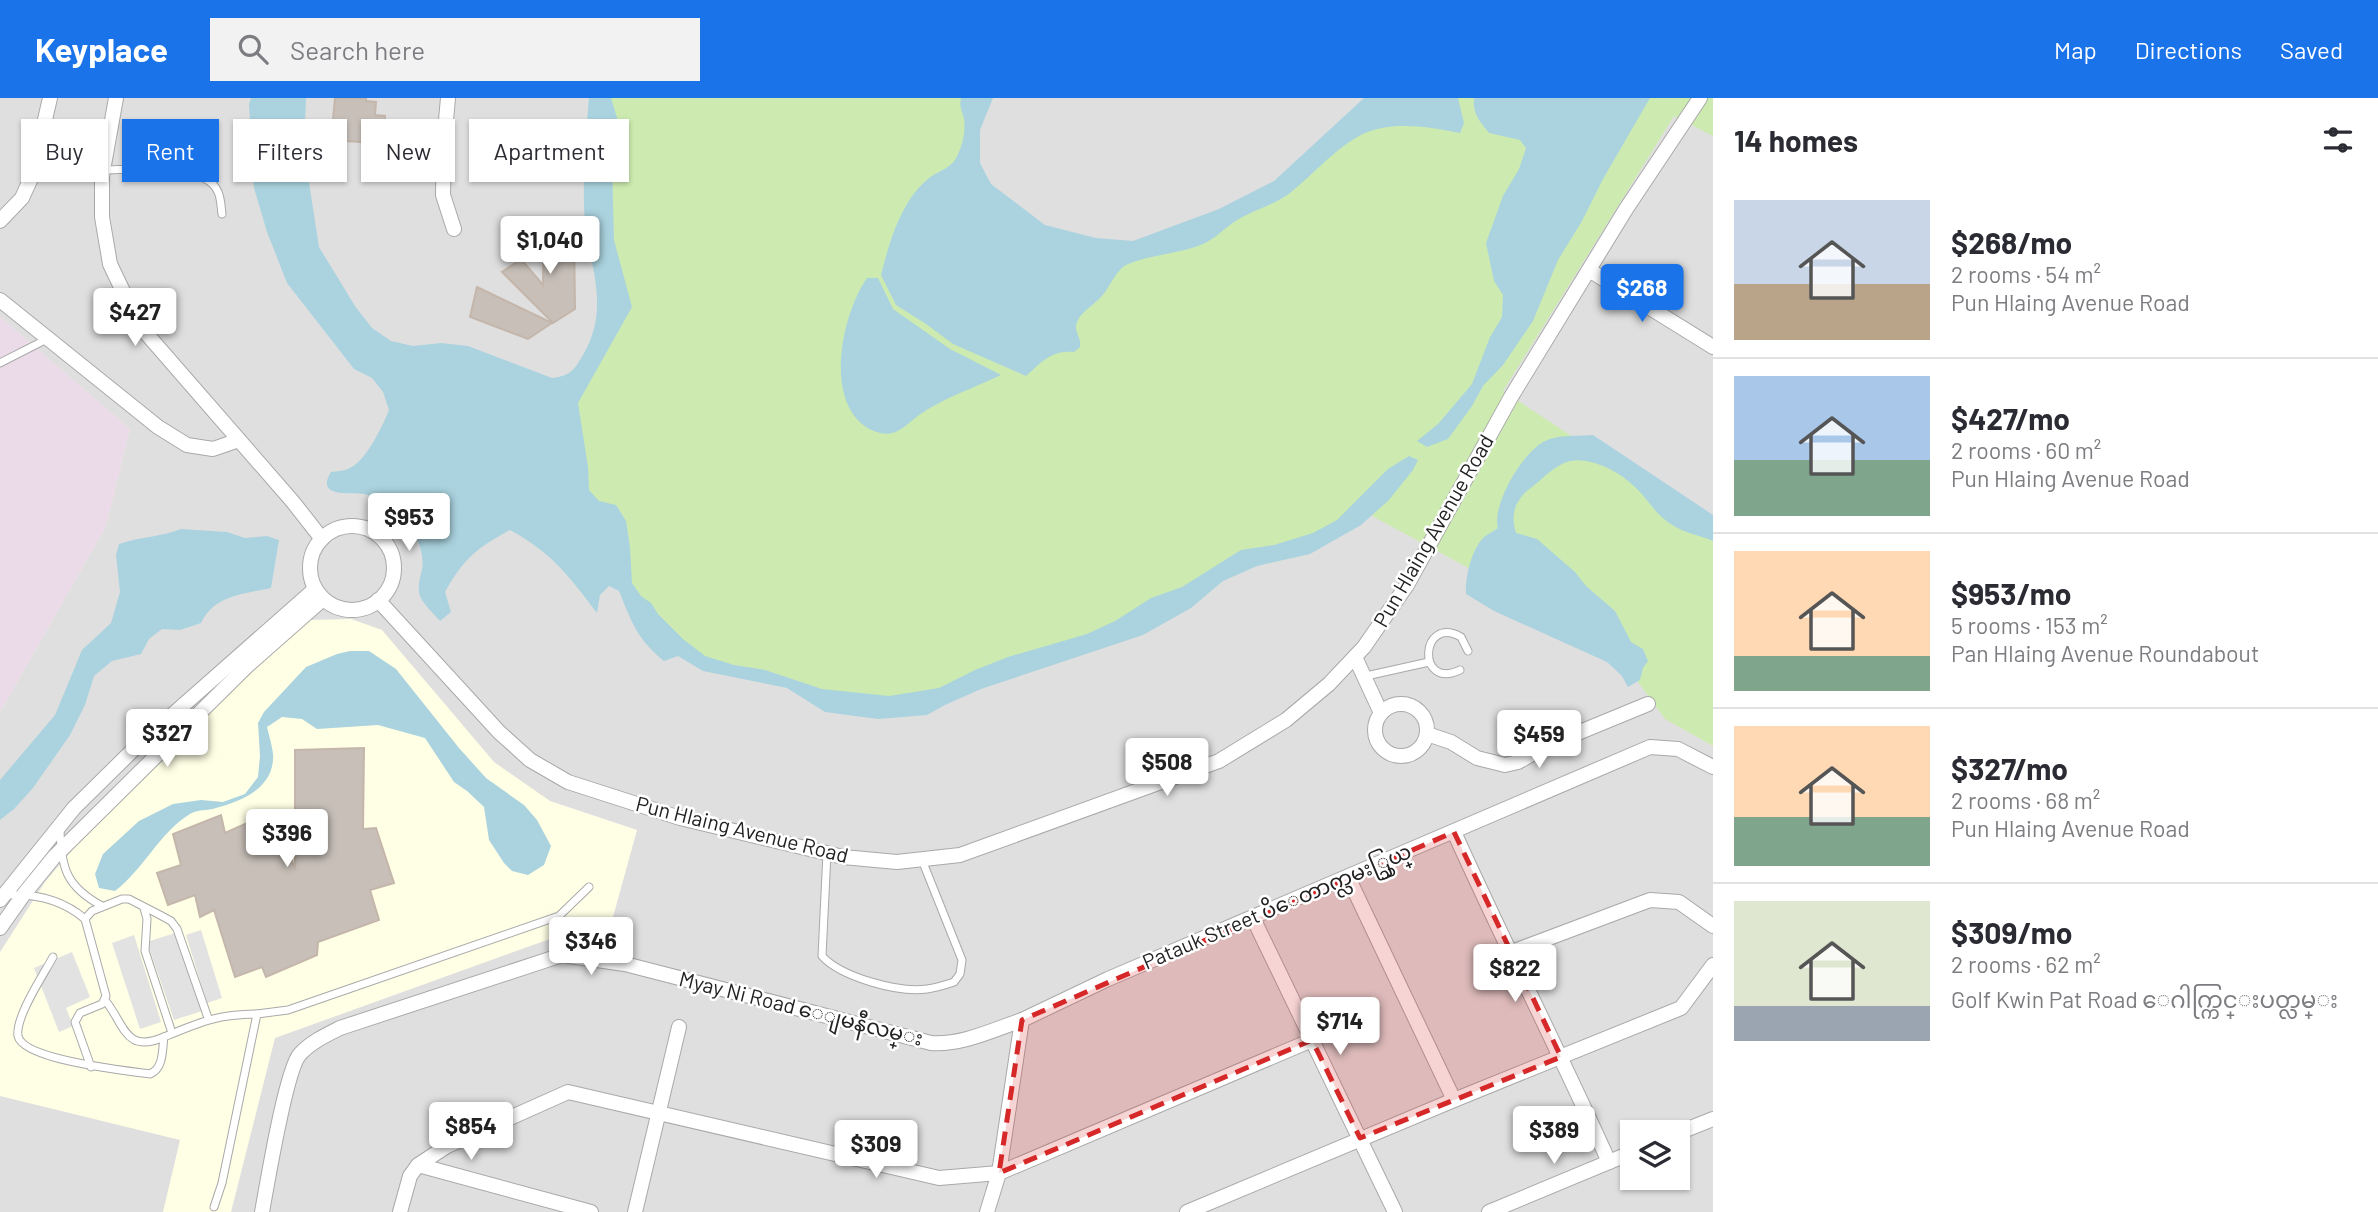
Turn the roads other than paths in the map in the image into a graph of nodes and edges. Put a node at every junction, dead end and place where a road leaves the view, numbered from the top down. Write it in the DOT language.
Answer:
graph roads {
  1 [pos="50,98"];
  2 [pos="116,98"];
  3 [pos="448,98"];
  4 [pos="1700,98"];
  5 [pos="108,142"];
  6 [pos="108,170"];
  7 [pos="103,182"];
  8 [pos="222,214"];
  9 [pos="0,221"];
  10 [pos="454,229"];
  11 [pos="1589,270"];
  12 [pos="0,300"];
  13 [pos="47,339"];
  14 [pos="1713,347"];
  15 [pos="0,363"];
  16 [pos="239,440"];
  17 [pos="322,539"];
  18 [pos="319,594"];
  19 [pos="378,600"];
  20 [pos="1468,651"];
  21 [pos="1355,657"];
  22 [pos="1429,662"];
  23 [pos="1460,670"];
  24 [pos="1366,676"];
  25 [pos="1648,704"];
  26 [pos="1381,713"];
  27 [pos="1427,734"];
  28 [pos="1713,767"];
  29 [pos="60,825"];
  30 [pos="1454,832"];
  31 [pos="61,849"];
  32 [pos="827,853"];
  33 [pos="922,859"];
  34 [pos="1348,877"];
  35 [pos="589,887"];
  36 [pos="24,894"];
  37 [pos="2,897"];
  38 [pos="102,906"];
  39 [pos="144,908"];
  40 [pos="1252,918"];
  41 [pos="85,919"];
  42 [pos="1713,926"];
  43 [pos="0,928"];
  44 [pos="1509,953"];
  45 [pos="53,957"];
  46 [pos="1713,965"];
  47 [pos="105,1000"];
  48 [pos="257,1014"];
  49 [pos="208,1018"];
  50 [pos="1022,1020"];
  51 [pos="679,1027"];
  52 [pos="168,1035"];
  53 [pos="1312,1040"];
  54 [pos="1561,1057"];
  55 [pos="91,1067"];
  56 [pos="1454,1100"];
  57 [pos="659,1113"];
  58 [pos="1713,1119"];
  59 [pos="1690,1128"];
  60 [pos="1360,1138"];
  61 [pos="1620,1157"];
  62 [pos="1609,1162"];
  63 [pos="418,1166"];
  64 [pos="999,1173"];
  65 [pos="214,1207"];
  66 [pos="262,1212"];
  67 [pos="400,1212"];
  68 [pos="591,1212"];
  69 [pos="635,1212"];
  70 [pos="987,1212"];
  71 [pos="1186,1212"];
  72 [pos="1395,1212"];
  73 [pos="1489,1212"];
  1 -- 9 [label="street"];
  2 -- 5 [label="street"];
  3 -- 10 [label="street"];
  4 -- 11 [label="street, Pun Hlaing Avenue Road"];
  6 -- 8 [label="lane"];
  7 -- 16 [label="street"];
  11 -- 14 [label="street"];
  11 -- 21 [label="street, Pun Hlaing Avenue Road"];
  12 -- 13 [label="street"];
  13 -- 15 [label="lane"];
  13 -- 16 [label="street"];
  16 -- 17 [label="street"];
  17 -- 18 [label="street"];
  17 -- 19 [label="street"];
  18 -- 19 [label="street"];
  18 -- 29 [label="street"];
  18 -- 31 [label="street"];
  19 -- 32 [label="street, Pun Hlaing Avenue Road"];
  20 -- 22 [label="lane"];
  21 -- 24 [label="street"];
  21 -- 33 [label="street, Pun Hlaing Avenue Road"];
  22 -- 23 [label="lane"];
  22 -- 24 [label="lane"];
  24 -- 26 [label="street"];
  25 -- 27 [label="street"];
  26 -- 27 [label="street"];
  26 -- 27 [label="street"];
  28 -- 30 [label="street, Patauk Street ပိေတာက္လမး္သြယ္"];
  29 -- 31 [label="lane"];
  29 -- 37 [label="street"];
  30 -- 34 [label="street, Patauk Street ပိေတာက္လမး္သြယ္"];
  30 -- 44 [label="street"];
  31 -- 36 [label="street"];
  31 -- 38 [label="lane"];
  32 -- 33 [label="street, Pun Hlaing Avenue Road"];
  32 -- 33 [label="lane"];
  34 -- 40 [label="street, Patauk Street ပိေတာက္လမး္သြယ္"];
  34 -- 56 [label="street"];
  35 -- 48 [label="lane"];
  36 -- 37 [label="lane"];
  36 -- 41 [label="lane"];
  36 -- 43 [label="street"];
  38 -- 39 [label="lane"];
  38 -- 41 [label="lane"];
  39 -- 49 [label="lane"];
  39 -- 52 [label="lane"];
  40 -- 50 [label="street, Patauk Street ပိေတာက္လမး္သြယ္"];
  40 -- 53 [label="street"];
  41 -- 47 [label="lane"];
  42 -- 44 [label="street"];
  44 -- 54 [label="street"];
  45 -- 55 [label="lane"];
  46 -- 54 [label="street"];
  47 -- 52 [label="lane"];
  47 -- 55 [label="lane"];
  48 -- 49 [label="lane"];
  48 -- 65 [label="lane"];
  49 -- 52 [label="lane"];
  50 -- 64 [label="street"];
  50 -- 66 [label="street, Myay Ni Road ေျမနီလမ္း"];
  51 -- 57 [label="street"];
  52 -- 55 [label="lane"];
  53 -- 60 [label="street"];
  53 -- 64 [label="street"];
  54 -- 56 [label="street"];
  54 -- 62 [label="street"];
  56 -- 60 [label="street"];
  57 -- 63 [label="street"];
  57 -- 64 [label="street"];
  57 -- 69 [label="street"];
  58 -- 59 [label="street"];
  60 -- 71 [label="street"];
  60 -- 72 [label="street"];
  61 -- 62 [label="street"];
  62 -- 73 [label="street"];
  63 -- 67 [label="street"];
  63 -- 68 [label="street"];
  64 -- 70 [label="street"];
}
